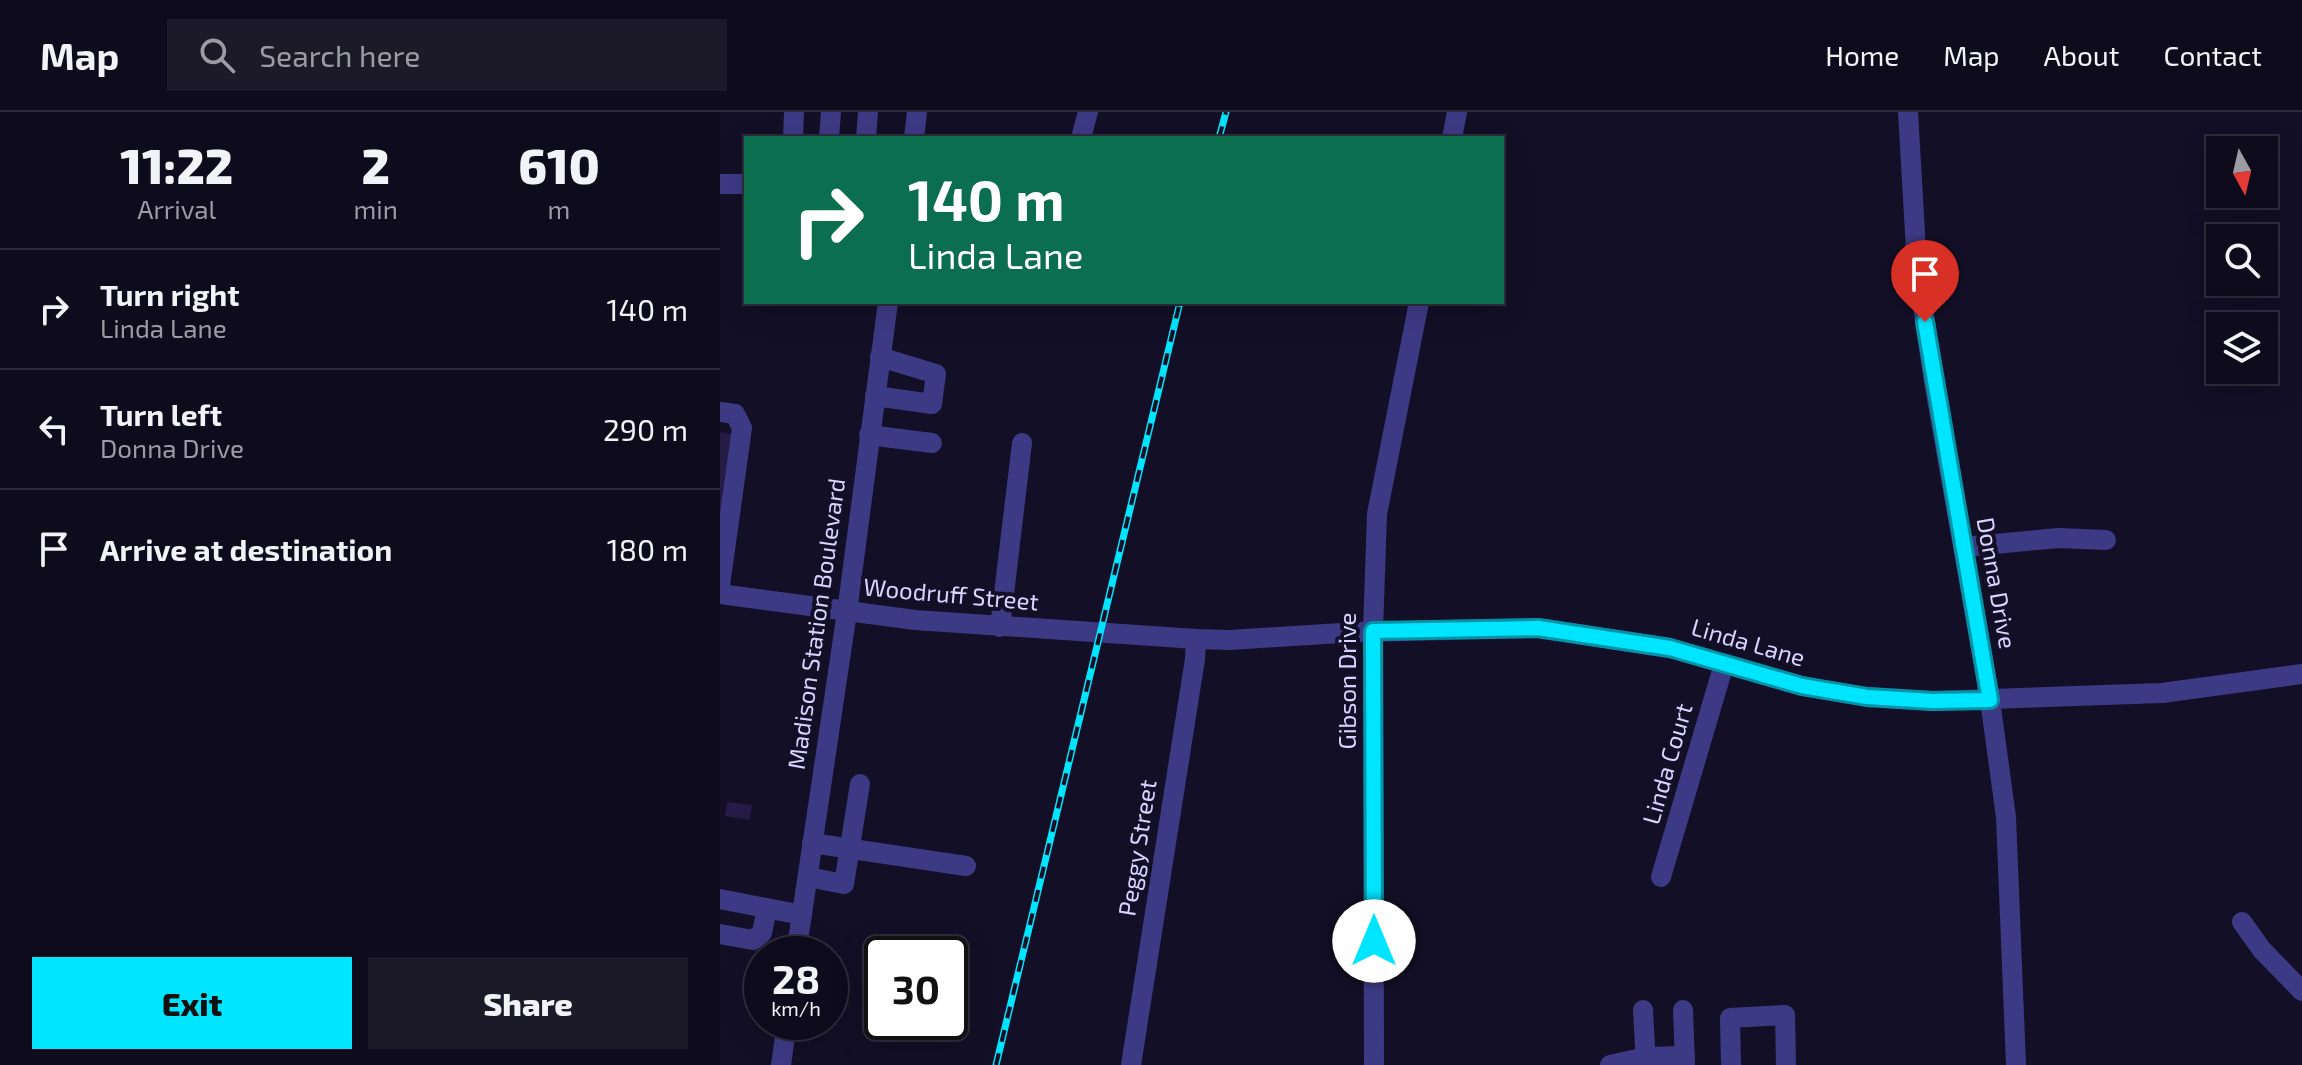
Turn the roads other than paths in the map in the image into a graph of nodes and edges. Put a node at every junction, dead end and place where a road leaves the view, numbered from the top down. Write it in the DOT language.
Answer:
graph roads {
  1 [pos="794,112"];
  2 [pos="831,112"];
  3 [pos="868,112"];
  4 [pos="917,112"];
  5 [pos="1088,112"];
  6 [pos="1457,112"];
  7 [pos="1908,112"];
  8 [pos="793,136"];
  9 [pos="829,136"];
  10 [pos="866,136"];
  11 [pos="914,136"];
  12 [pos="1082,136"];
  13 [pos="1452,136"];
  14 [pos="720,184"];
  15 [pos="744,184"];
  16 [pos="720,194"];
  17 [pos="888,304"];
  18 [pos="1419,304"];
  19 [pos="880,357"];
  20 [pos="875,396"];
  21 [pos="720,412"];
  22 [pos="869,435"];
  23 [pos="932,443"];
  24 [pos="1022,443"];
  25 [pos="2106,540"];
  26 [pos="1964,547"];
  27 [pos="720,585"];
  28 [pos="720,594"];
  29 [pos="847,612"];
  30 [pos="1000,627"];
  31 [pos="1373,631"];
  32 [pos="1083,632"];
  33 [pos="1196,639"];
  34 [pos="1724,664"];
  35 [pos="2302,674"];
  36 [pos="1990,700"];
  37 [pos="860,784"];
  38 [pos="812,843"];
  39 [pos="849,848"];
  40 [pos="966,866"];
  41 [pos="808,877"];
  42 [pos="1661,877"];
  43 [pos="720,899"];
  44 [pos="767,908"];
  45 [pos="802,915"];
  46 [pos="2242,922"];
  47 [pos="720,934"];
  48 [pos="799,936"];
  49 [pos="2302,991"];
  50 [pos="1643,1010"];
  51 [pos="1683,1010"];
  52 [pos="784,1040"];
  53 [pos="1685,1060"];
  54 [pos="1646,1061"];
  55 [pos="781,1065"];
  56 [pos="1131,1065"];
  57 [pos="1374,1065"];
  58 [pos="1610,1065"];
  59 [pos="1731,1065"];
  60 [pos="1786,1065"];
  61 [pos="2016,1065"];
  1 -- 8 [label="street"];
  2 -- 9 [label="street"];
  3 -- 10 [label="street"];
  4 -- 11 [label="street"];
  5 -- 12 [label="street"];
  6 -- 13 [label="street"];
  7 -- 26 [label="street, Donna Drive"];
  14 -- 15 [label="street"];
  14 -- 16 [label="street"];
  17 -- 19 [label="street, Madison Station Boulevard"];
  18 -- 31 [label="street, Gibson Drive"];
  19 -- 20 [label="street, Madison Station Boulevard"];
  19 -- 20 [label="street"];
  20 -- 22 [label="street, Madison Station Boulevard"];
  21 -- 27 [label="street"];
  22 -- 23 [label="street"];
  22 -- 29 [label="street, Madison Station Boulevard"];
  24 -- 30 [label="street"];
  25 -- 26 [label="street"];
  26 -- 36 [label="street, Donna Drive"];
  28 -- 29 [label="street, Woodruff Street"];
  29 -- 30 [label="street, Woodruff Street"];
  29 -- 38 [label="street, Madison Station Boulevard"];
  30 -- 32 [label="street, Woodruff Street"];
  31 -- 33 [label="street, Linda Lane"];
  31 -- 34 [label="street, Linda Lane"];
  31 -- 57 [label="street, Gibson Drive"];
  32 -- 33 [label="street, Linda Lane"];
  33 -- 56 [label="street, Peggy Street"];
  34 -- 36 [label="street, Linda Lane"];
  34 -- 42 [label="street, Linda Court"];
  35 -- 36 [label="street, Linda Lane"];
  36 -- 61 [label="street, Donna Drive"];
  37 -- 39 [label="street"];
  38 -- 39 [label="street"];
  38 -- 41 [label="street, Madison Station Boulevard"];
  39 -- 40 [label="street"];
  39 -- 41 [label="street"];
  41 -- 45 [label="street, Madison Station Boulevard"];
  43 -- 44 [label="street"];
  44 -- 45 [label="street"];
  44 -- 47 [label="street"];
  45 -- 48 [label="street, Madison Station Boulevard"];
  46 -- 49 [label="street"];
  50 -- 54 [label="street"];
  51 -- 53 [label="street"];
  52 -- 55 [label="street"];
  53 -- 54 [label="street"];
  54 -- 58 [label="street"];
  59 -- 60 [label="street"];
}
